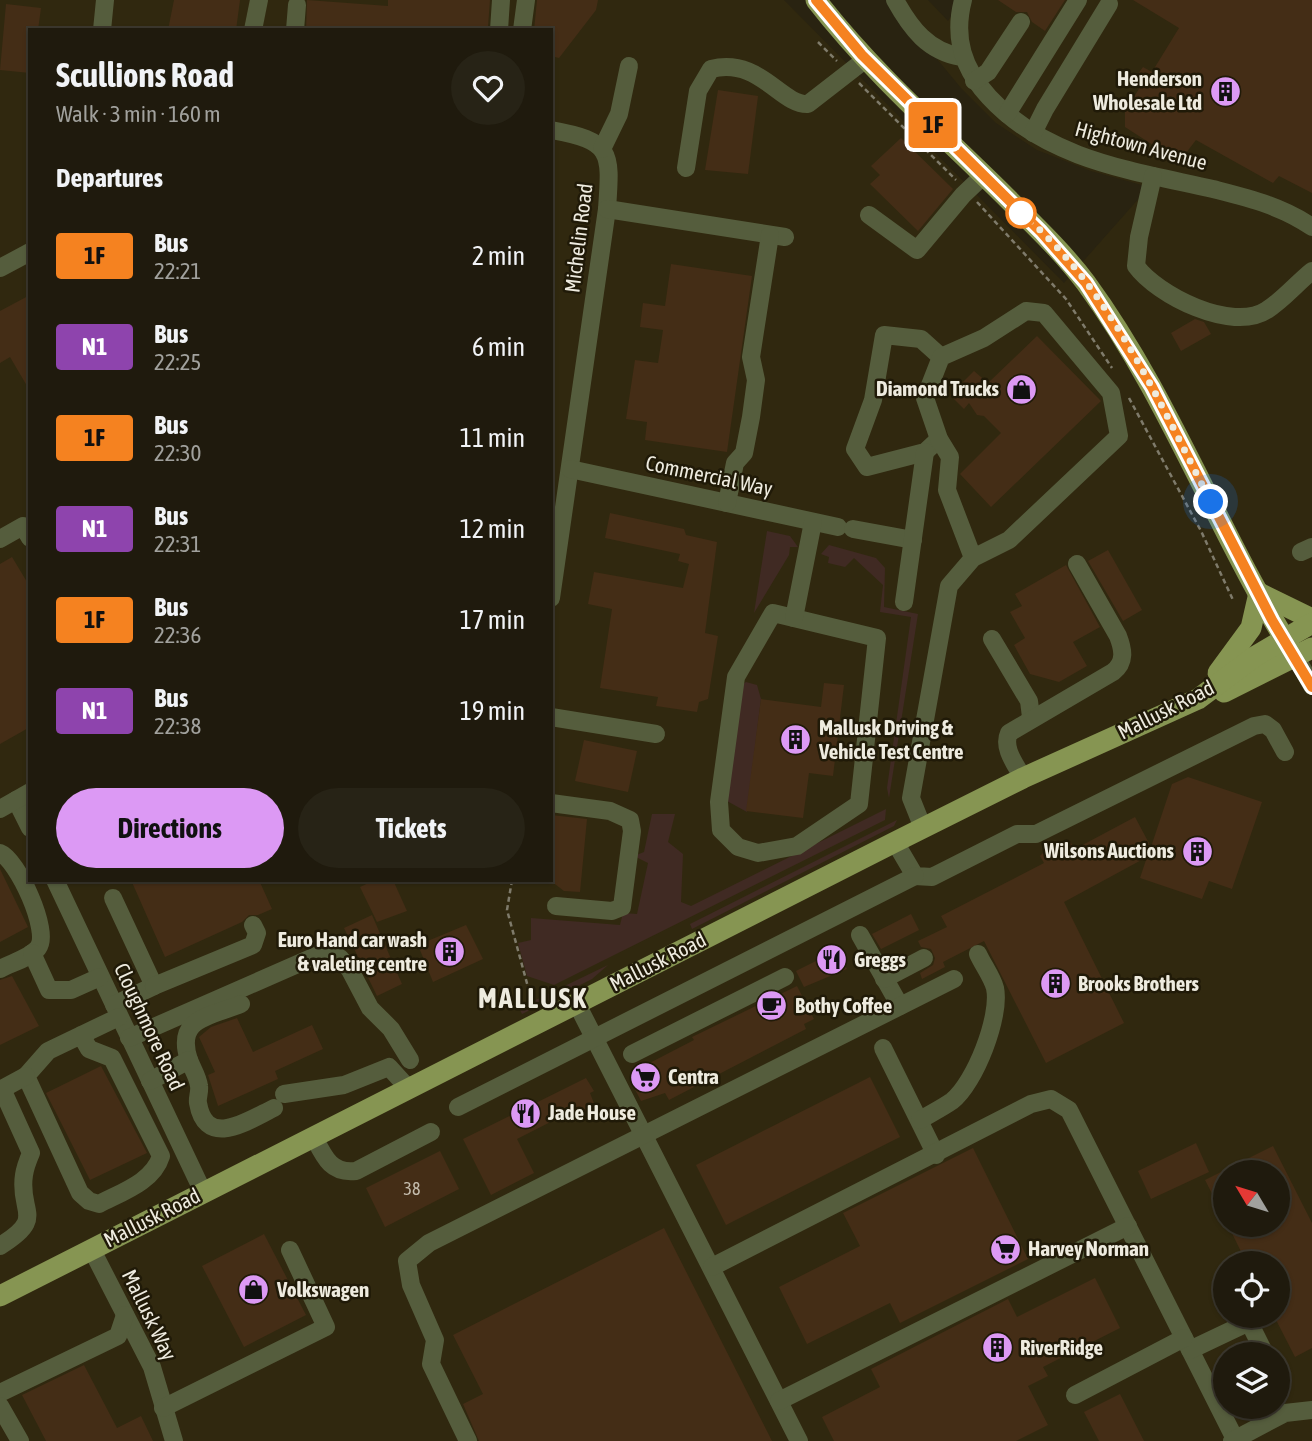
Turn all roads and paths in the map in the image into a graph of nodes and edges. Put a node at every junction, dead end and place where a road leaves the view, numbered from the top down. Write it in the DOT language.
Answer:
graph roads {
  1 [pos="105,0"];
  2 [pos="259,0"];
  3 [pos="501,0"];
  4 [pos="526,0"];
  5 [pos="816,0"];
  6 [pos="895,0"];
  7 [pos="963,0"];
  8 [pos="1078,0"];
  9 [pos="1109,4"];
  10 [pos="297,5"];
  11 [pos="1021,22"];
  12 [pos="102,28"];
  13 [pos="253,28"];
  14 [pos="295,28"];
  15 [pos="499,28"];
  16 [pos="522,28"];
  17 [pos="818,42"];
  18 [pos="961,57"];
  19 [pos="866,59"];
  20 [pos="629,66"];
  21 [pos="849,72"];
  22 [pos="974,81"];
  23 [pos="1007,114"];
  24 [pos="553,130"];
  25 [pos="1033,133"];
  26 [pos="602,149"];
  27 [pos="686,168"];
  28 [pos="984,175"];
  29 [pos="1153,176"];
  30 [pos="967,191"];
  31 [pos="607,209"];
  32 [pos="869,215"];
  33 [pos="1312,227"];
  34 [pos="28,253"];
  35 [pos="0,268"];
  36 [pos="1312,271"];
  37 [pos="941,357"];
  38 [pos="1115,373"];
  39 [pos="1127,395"];
  40 [pos="939,439"];
  41 [pos="925,452"];
  42 [pos="570,470"];
  43 [pos="727,503"];
  44 [pos="813,522"];
  45 [pos="28,535"];
  46 [pos="0,539"];
  47 [pos="913,540"];
  48 [pos="973,558"];
  49 [pos="1077,564"];
  50 [pos="553,585"];
  51 [pos="1259,593"];
  52 [pos="1233,600"];
  53 [pos="904,602"];
  54 [pos="794,618"];
  55 [pos="1312,621"];
  56 [pos="992,639"];
  57 [pos="1284,639"];
  58 [pos="1304,652"];
  59 [pos="1312,686"];
  60 [pos="1198,699"];
  61 [pos="1031,717"];
  62 [pos="553,718"];
  63 [pos="656,734"];
  64 [pos="1285,752"];
  65 [pos="1023,778"];
  66 [pos="23,796"];
  67 [pos="553,803"];
  68 [pos="0,809"];
  69 [pos="28,819"];
  70 [pos="923,828"];
  71 [pos="895,842"];
  72 [pos="0,853"];
  73 [pos="915,876"];
  74 [pos="55,882"];
  75 [pos="512,882"];
  76 [pos="113,898"];
  77 [pos="556,906"];
  78 [pos="253,925"];
  79 [pos="860,935"];
  80 [pos="32,953"];
  81 [pos="978,954"];
  82 [pos="924,958"];
  83 [pos="0,969"];
  84 [pos="100,977"];
  85 [pos="785,977"];
  86 [pos="884,979"];
  87 [pos="954,979"];
  88 [pos="154,986"];
  89 [pos="695,989"];
  90 [pos="531,998"];
  91 [pos="241,1004"];
  92 [pos="577,1004"];
  93 [pos="900,1006"];
  94 [pos="117,1011"];
  95 [pos="708,1016"];
  96 [pos="81,1035"];
  97 [pos="130,1038"];
  98 [pos="594,1040"];
  99 [pos="883,1048"];
  100 [pos="632,1054"];
  101 [pos="188,1060"];
  102 [pos="410,1060"];
  103 [pos="26,1076"];
  104 [pos="150,1081"];
  105 [pos="409,1090"];
  106 [pos="458,1107"];
  107 [pos="919,1120"];
  108 [pos="431,1132"];
  109 [pos="642,1136"];
  110 [pos="314,1137"];
  111 [pos="936,1155"];
  112 [pos="203,1192"];
  113 [pos="1128,1226"];
  114 [pos="0,1246"];
  115 [pos="92,1250"];
  116 [pos="290,1250"];
  117 [pos="712,1267"];
  118 [pos="0,1296"];
  119 [pos="125,1314"];
  120 [pos="1226,1328"];
  121 [pos="1187,1344"];
  122 [pos="0,1393"];
  123 [pos="1075,1395"];
  124 [pos="779,1401"];
  125 [pos="0,1406"];
  126 [pos="163,1408"];
  127 [pos="1312,1410"];
  128 [pos="1234,1440"];
  129 [pos="20,1441"];
  130 [pos="174,1441"];
  131 [pos="468,1441"];
  132 [pos="799,1441"];
  1 -- 12 [label="street"];
  2 -- 13 [label="street"];
  3 -- 15 [label="street"];
  4 -- 16 [label="street"];
  5 -- 19 [label="main road"];
  6 -- 18 [label="street"];
  7 -- 18 [label="street, Hightown Avenue"];
  8 -- 23 [label="street"];
  9 -- 25 [label="street"];
  10 -- 14 [label="street"];
  11 -- 22 [label="street"];
  17 -- 21 [label="path"];
  18 -- 22 [label="street, Hightown Avenue"];
  19 -- 21 [label="street"];
  19 -- 28 [label="main road"];
  20 -- 26 [label="street"];
  21 -- 27 [label="street"];
  21 -- 30 [label="path"];
  22 -- 23 [label="street, Hightown Avenue"];
  23 -- 25 [label="street, Hightown Avenue"];
  24 -- 26 [label="street"];
  25 -- 29 [label="street, Hightown Avenue"];
  26 -- 31 [label="street, Michelin Road"];
  28 -- 30 [label="street"];
  28 -- 51 [label="main road"];
  29 -- 33 [label="street, Hightown Avenue"];
  29 -- 36 [label="street"];
  30 -- 32 [label="street"];
  30 -- 38 [label="path"];
  31 -- 42 [label="street, Michelin Road"];
  31 -- 43 [label="street"];
  34 -- 35 [label="street"];
  37 -- 40 [label="street"];
  37 -- 41 [label="street"];
  37 -- 48 [label="street"];
  39 -- 52 [label="path"];
  40 -- 41 [label="street"];
  40 -- 48 [label="street"];
  41 -- 47 [label="street"];
  42 -- 43 [label="street, Commercial Way"];
  42 -- 50 [label="street, Michelin Road"];
  43 -- 44 [label="street, Commercial Way"];
  44 -- 47 [label="street, Commercial Way"];
  44 -- 54 [label="street"];
  45 -- 46 [label="street"];
  47 -- 53 [label="street"];
  48 -- 70 [label="street"];
  49 -- 61 [label="street"];
  51 -- 55 [label="main road"];
  51 -- 57 [label="main road"];
  51 -- 60 [label="main road"];
  54 -- 54 [label="street"];
  55 -- 57 [label="main road, Mallusk Road"];
  56 -- 61 [label="street"];
  57 -- 58 [label="main road"];
  57 -- 60 [label="main road, Mallusk Road"];
  58 -- 59 [label="street"];
  58 -- 60 [label="main road"];
  60 -- 65 [label="main road, Mallusk Road"];
  61 -- 65 [label="street"];
  62 -- 63 [label="street"];
  64 -- 73 [label="street"];
  65 -- 70 [label="main road, Mallusk Road"];
  66 -- 68 [label="street"];
  66 -- 69 [label="street"];
  67 -- 77 [label="street"];
  70 -- 71 [label="main road, Mallusk Road"];
  71 -- 73 [label="street"];
  71 -- 92 [label="main road, Mallusk Road"];
  72 -- 80 [label="street"];
  73 -- 89 [label="street"];
  74 -- 84 [label="street, Cloughmore Road"];
  75 -- 90 [label="path"];
  76 -- 88 [label="street"];
  78 -- 88 [label="street"];
  79 -- 86 [label="street"];
  80 -- 83 [label="street"];
  80 -- 84 [label="street"];
  81 -- 107 [label="street"];
  82 -- 86 [label="street"];
  84 -- 94 [label="street, Cloughmore Road"];
  85 -- 95 [label="street"];
  86 -- 93 [label="street"];
  87 -- 93 [label="street"];
  88 -- 94 [label="street"];
  89 -- 95 [label="street"];
  89 -- 98 [label="street"];
  91 -- 101 [label="street"];
  92 -- 98 [label="street"];
  92 -- 105 [label="main road, Mallusk Road"];
  93 -- 109 [label="street"];
  94 -- 96 [label="street"];
  94 -- 97 [label="street, Cloughmore Road"];
  95 -- 100 [label="street"];
  96 -- 103 [label="street"];
  96 -- 103 [label="street"];
  97 -- 102 [label="street"];
  97 -- 104 [label="street, Cloughmore Road"];
  98 -- 106 [label="street"];
  98 -- 109 [label="street"];
  99 -- 107 [label="street"];
  101 -- 104 [label="street"];
  101 -- 105 [label="street"];
  103 -- 114 [label="street"];
  104 -- 112 [label="street, Cloughmore Road"];
  105 -- 110 [label="main road, Mallusk Road"];
  107 -- 111 [label="street"];
  108 -- 110 [label="street"];
  109 -- 117 [label="street"];
  109 -- 131 [label="street"];
  110 -- 112 [label="main road, Mallusk Road"];
  111 -- 113 [label="street"];
  111 -- 117 [label="street"];
  112 -- 115 [label="main road, Mallusk Road"];
  113 -- 121 [label="street"];
  113 -- 124 [label="street"];
  115 -- 118 [label="main road, Mallusk Road"];
  115 -- 119 [label="street, Mallusk Way"];
  116 -- 126 [label="street"];
  117 -- 124 [label="street"];
  119 -- 122 [label="street"];
  119 -- 126 [label="street, Mallusk Way"];
  120 -- 121 [label="street"];
  121 -- 123 [label="street"];
  121 -- 128 [label="street"];
  124 -- 132 [label="street"];
  125 -- 129 [label="street"];
  126 -- 130 [label="street, Mallusk Way"];
  127 -- 128 [label="street"];
}
